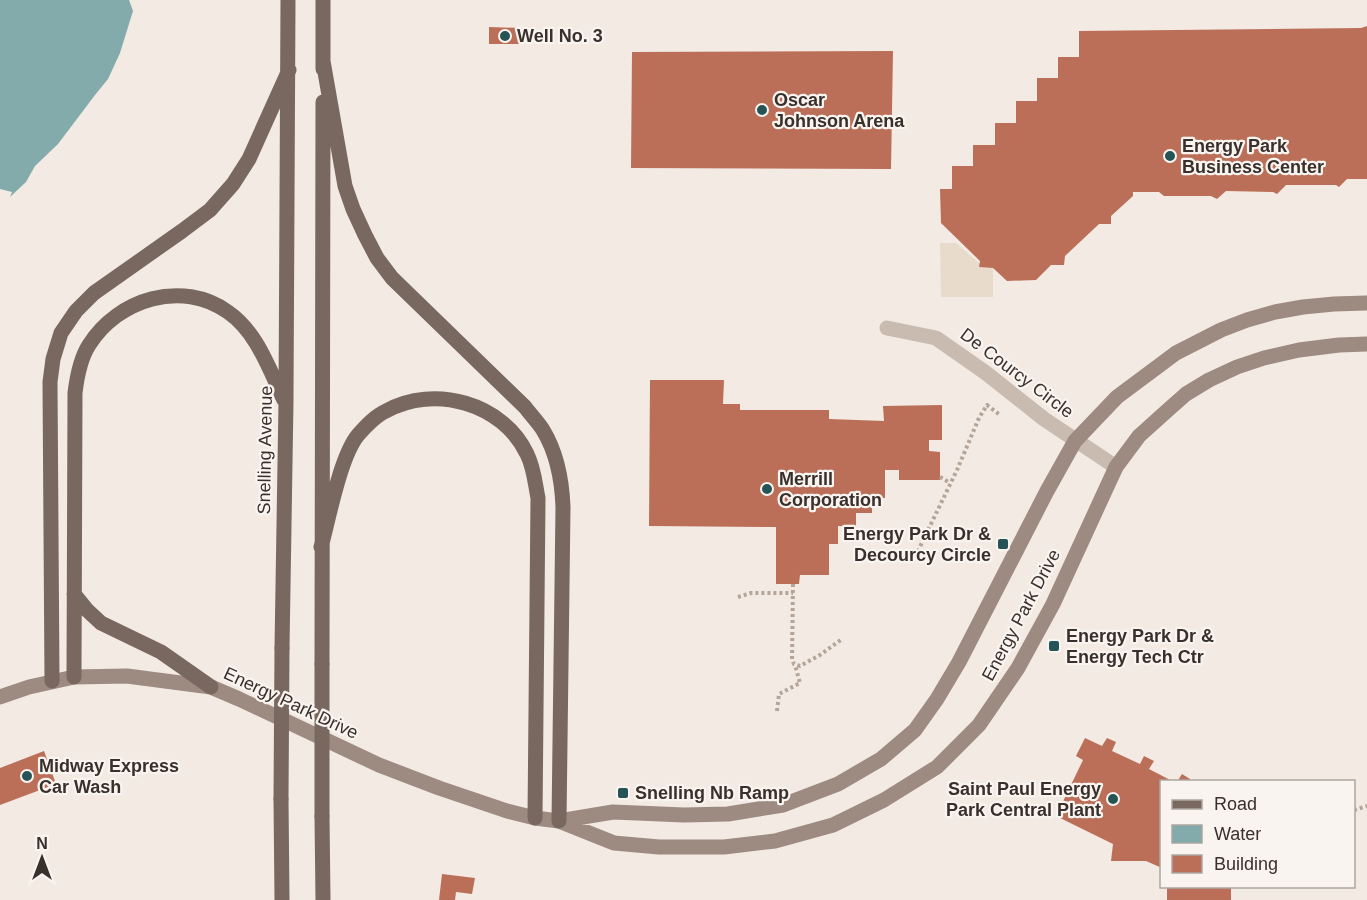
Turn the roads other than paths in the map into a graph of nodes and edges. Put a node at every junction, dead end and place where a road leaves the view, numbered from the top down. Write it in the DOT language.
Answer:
graph roads {
  1 [pos="288,0"];
  2 [pos="323,0"];
  3 [pos="323,61"];
  4 [pos="289,70"];
  5 [pos="1367,303"];
  6 [pos="888,328"];
  7 [pos="1367,344"];
  8 [pos="286,402"];
  9 [pos="1075,441"];
  10 [pos="1116,467"];
  11 [pos="321,547"];
  12 [pos="74,594"];
  13 [pos="74,677"];
  14 [pos="52,681"];
  15 [pos="211,687"];
  16 [pos="0,698"];
  17 [pos="535,818"];
  18 [pos="559,821"];
  19 [pos="282,900"];
  20 [pos="323,900"];
  1 -- 4 [label="main road, Snelling Avenue"];
  2 -- 3 [label="main road"];
  3 -- 11 [label="main road"];
  3 -- 18 [label="main road"];
  4 -- 8 [label="main road, Snelling Avenue"];
  4 -- 14 [label="main road"];
  5 -- 9 [label="street, Energy Park Drive"];
  6 -- 9 [label="street, De Courcy Circle"];
  7 -- 10 [label="street, Energy Park Drive"];
  8 -- 12 [label="main road"];
  8 -- 19 [label="main road, Snelling Avenue, bridge"];
  9 -- 10 [label="street, De Courcy Circle"];
  9 -- 18 [label="street, Energy Park Drive"];
  10 -- 18 [label="street, Energy Park Drive"];
  11 -- 17 [label="main road"];
  11 -- 20 [label="main road, bridge"];
  12 -- 13 [label="main road"];
  12 -- 15 [label="main road"];
  13 -- 14 [label="street, Energy Park Drive"];
  13 -- 15 [label="street, Energy Park Drive"];
  14 -- 16 [label="street, Energy Park Drive"];
  15 -- 17 [label="street, Energy Park Drive"];
  17 -- 18 [label="street, Energy Park Drive"];
}
